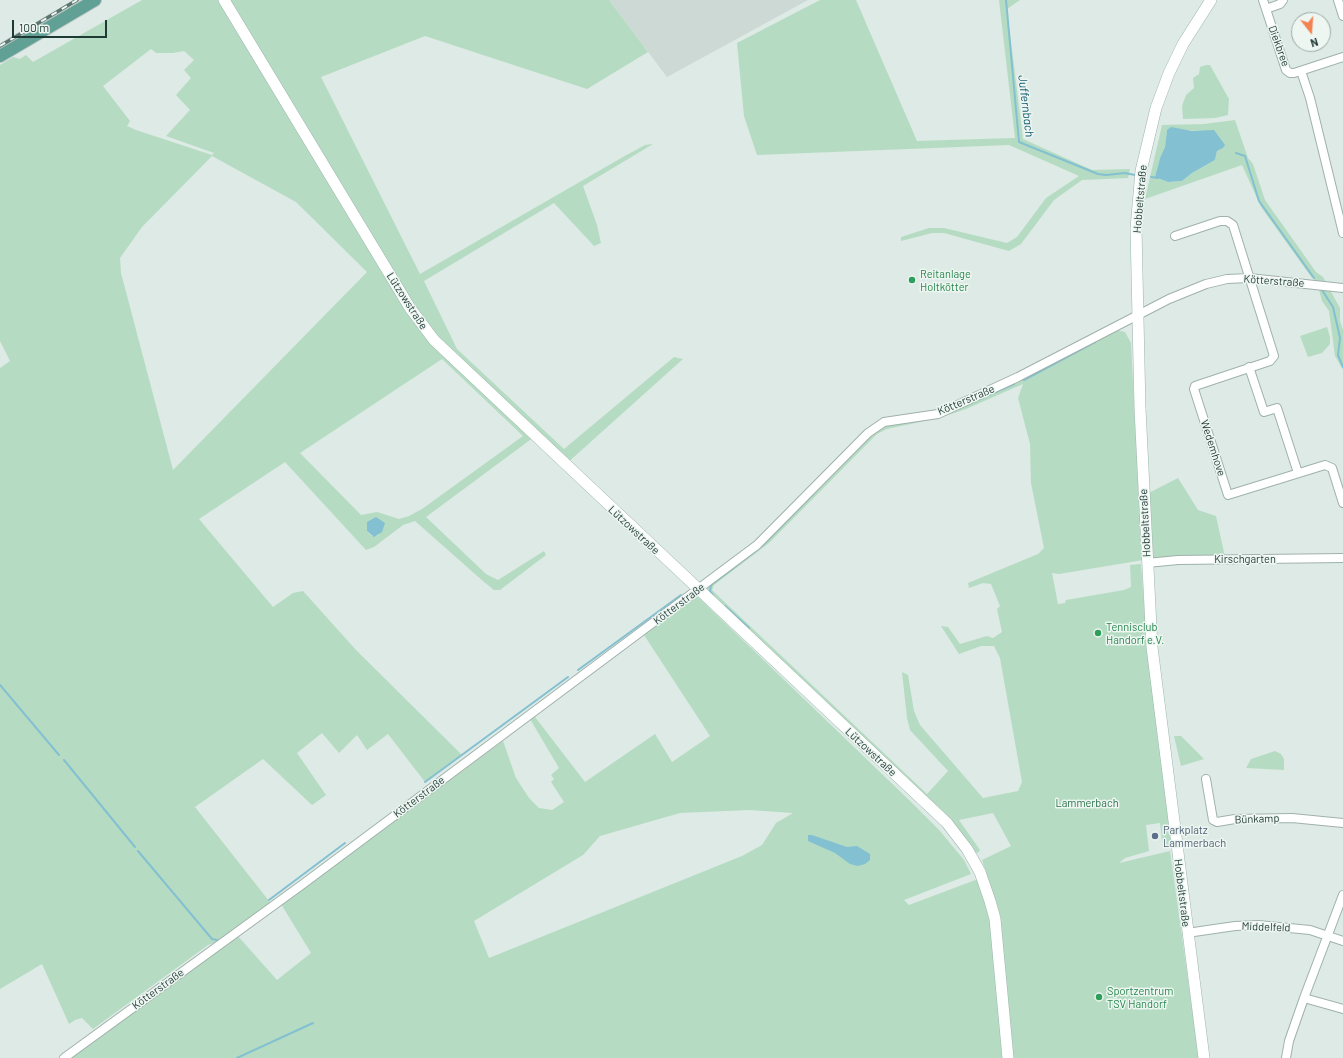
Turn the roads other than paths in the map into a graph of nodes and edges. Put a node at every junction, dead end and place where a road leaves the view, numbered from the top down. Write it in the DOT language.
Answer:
graph roads {
  1 [pos="95,0"];
  2 [pos="224,0"];
  3 [pos="1211,0"];
  4 [pos="1263,0"];
  5 [pos="1283,0"];
  6 [pos="1338,0"];
  7 [pos="1266,9"];
  8 [pos="1343,16"];
  9 [pos="0,56"];
  10 [pos="1343,57"];
  11 [pos="1301,71"];
  12 [pos="1343,233"];
  13 [pos="1175,236"];
  14 [pos="1249,278"];
  15 [pos="1343,288"];
  16 [pos="1137,316"];
  17 [pos="1250,368"];
  18 [pos="1298,473"];
  19 [pos="1343,503"];
  20 [pos="1343,558"];
  21 [pos="1147,563"];
  22 [pos="698,590"];
  23 [pos="1206,779"];
  24 [pos="1343,823"];
  25 [pos="1343,895"];
  26 [pos="1188,933"];
  27 [pos="1328,937"];
  28 [pos="1343,941"];
  29 [pos="1304,998"];
  30 [pos="1343,1009"];
  31 [pos="64,1058"];
  32 [pos="1008,1058"];
  33 [pos="1204,1058"];
  34 [pos="1286,1058"];
  1 -- 9 [label="main road"];
  2 -- 22 [label="street, Lützowstraße"];
  3 -- 16 [label="street, Hobbeltstraße"];
  4 -- 7 [label="street, Diekbree"];
  5 -- 7 [label="street"];
  6 -- 8 [label="street"];
  7 -- 11 [label="street, Diekbree"];
  10 -- 11 [label="street, Diekbree"];
  11 -- 12 [label="street, Diekbree"];
  13 -- 14 [label="street"];
  14 -- 15 [label="street, Kötterstraße"];
  14 -- 16 [label="street, Kötterstraße"];
  14 -- 17 [label="street, Wedemhove"];
  16 -- 21 [label="street, Hobbeltstraße"];
  16 -- 22 [label="street, Kötterstraße"];
  17 -- 18 [label="street"];
  17 -- 18 [label="street, Wedemhove"];
  18 -- 19 [label="street, Wedemhove"];
  20 -- 21 [label="street, Kirschgarten"];
  21 -- 26 [label="street, Hobbeltstraße"];
  22 -- 31 [label="street, Kötterstraße"];
  22 -- 32 [label="street, Lützowstraße"];
  23 -- 24 [label="street, Bünkamp"];
  25 -- 27 [label="street"];
  26 -- 27 [label="street, Middelfeld"];
  26 -- 33 [label="street, Hobbeltstraße"];
  27 -- 28 [label="street, Middelfeld"];
  27 -- 29 [label="street"];
  29 -- 30 [label="street"];
  29 -- 34 [label="street"];
}
